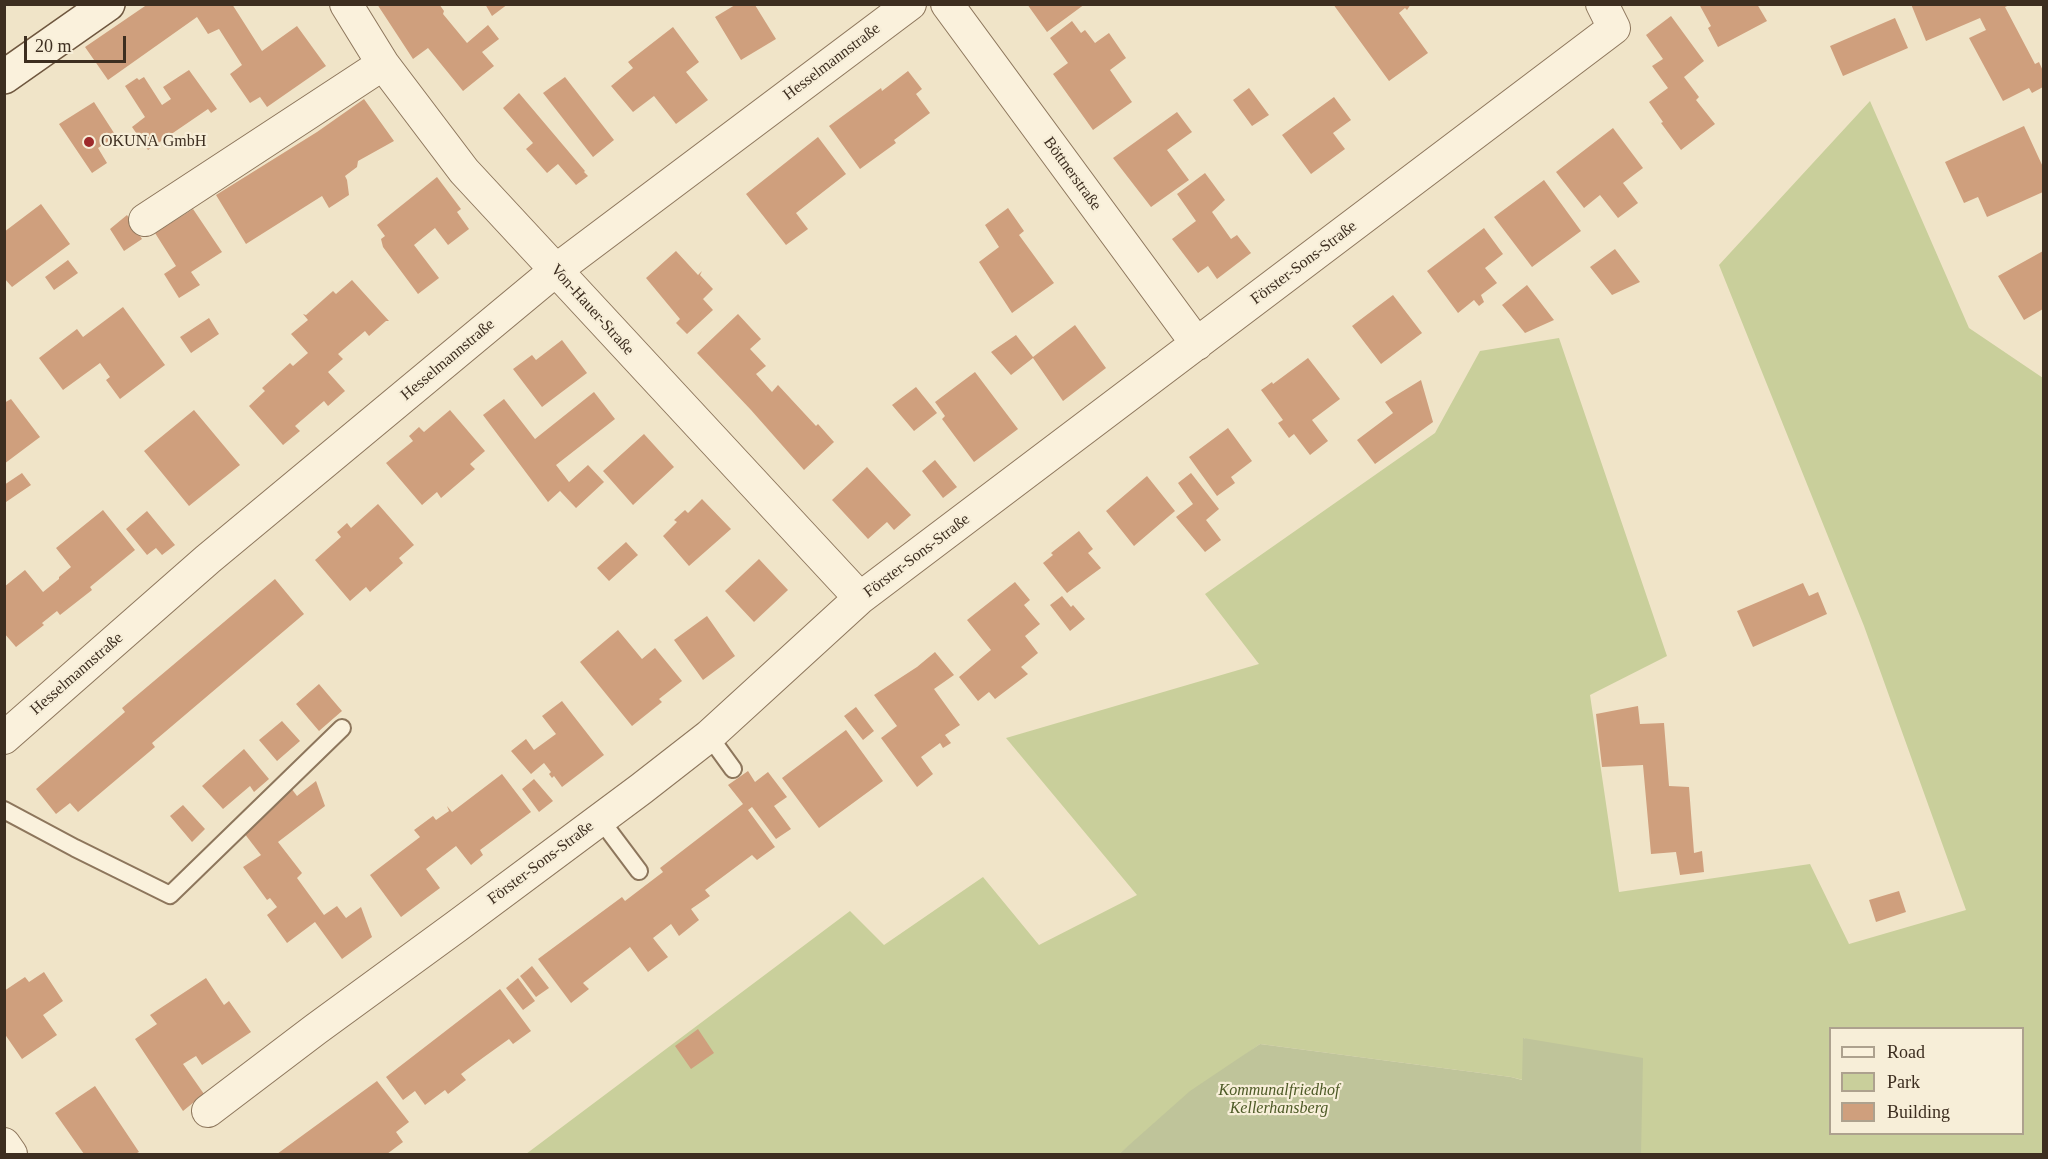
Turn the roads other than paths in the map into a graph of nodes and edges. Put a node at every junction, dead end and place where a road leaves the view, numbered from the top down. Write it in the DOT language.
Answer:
graph roads {
  1 [pos="108,4"];
  2 [pos="346,4"];
  3 [pos="910,4"];
  4 [pos="947,4"];
  5 [pos="1602,4"];
  6 [pos="383,64"];
  7 [pos="4,77"];
  8 [pos="145,220"];
  9 [pos="556,270"];
  10 [pos="1197,344"];
  11 [pos="860,598"];
  12 [pos="342,728"];
  13 [pos="709,736"];
  14 [pos="4,738"];
  15 [pos="733,769"];
  16 [pos="4,810"];
  17 [pos="600,819"];
  18 [pos="639,871"];
  19 [pos="208,1111"];
  20 [pos="4,1144"];
  21 [pos="11,1155"];
  1 -- 7 [label="main road"];
  2 -- 6 [label="street, Von-Hauer-Straße"];
  3 -- 9 [label="street, Hesselmannstraße"];
  4 -- 10 [label="street, Böttnerstraße"];
  5 -- 10 [label="street, Förster-Sons-Straße"];
  6 -- 8 [label="street"];
  6 -- 9 [label="street, Von-Hauer-Straße"];
  9 -- 11 [label="street, Von-Hauer-Straße"];
  9 -- 14 [label="street, Hesselmannstraße"];
  10 -- 11 [label="street, Förster-Sons-Straße"];
  11 -- 13 [label="street, Förster-Sons-Straße"];
  12 -- 16 [label="lane"];
  13 -- 15 [label="lane"];
  13 -- 17 [label="street, Förster-Sons-Straße"];
  17 -- 18 [label="lane"];
  17 -- 19 [label="street, Förster-Sons-Straße"];
  20 -- 21 [label="street"];
}
